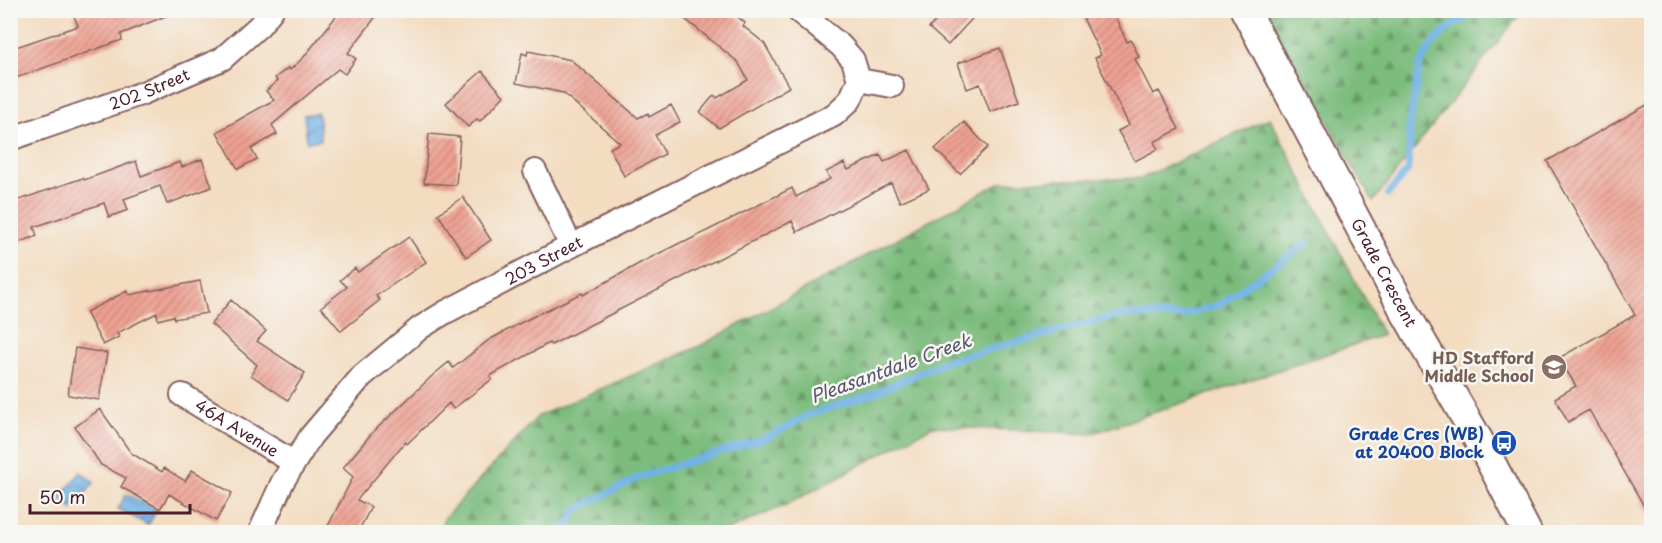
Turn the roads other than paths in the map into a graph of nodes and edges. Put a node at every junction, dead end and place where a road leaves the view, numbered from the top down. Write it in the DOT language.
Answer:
graph roads {
  1 [pos="272,10"];
  2 [pos="798,10"];
  3 [pos="1245,10"];
  4 [pos="859,80"];
  5 [pos="892,86"];
  6 [pos="10,140"];
  7 [pos="535,171"];
  8 [pos="571,246"];
  9 [pos="182,395"];
  10 [pos="293,462"];
  11 [pos="260,532"];
  12 [pos="1527,532"];
  1 -- 6 [label="street, 202 Street"];
  2 -- 4 [label="street"];
  3 -- 12 [label="street, Grade Crescent"];
  4 -- 5 [label="street"];
  4 -- 8 [label="street, 203 Street"];
  7 -- 8 [label="street"];
  8 -- 10 [label="street, 203 Street"];
  9 -- 10 [label="street, 46A Avenue"];
  10 -- 11 [label="street, 203 Street"];
}
